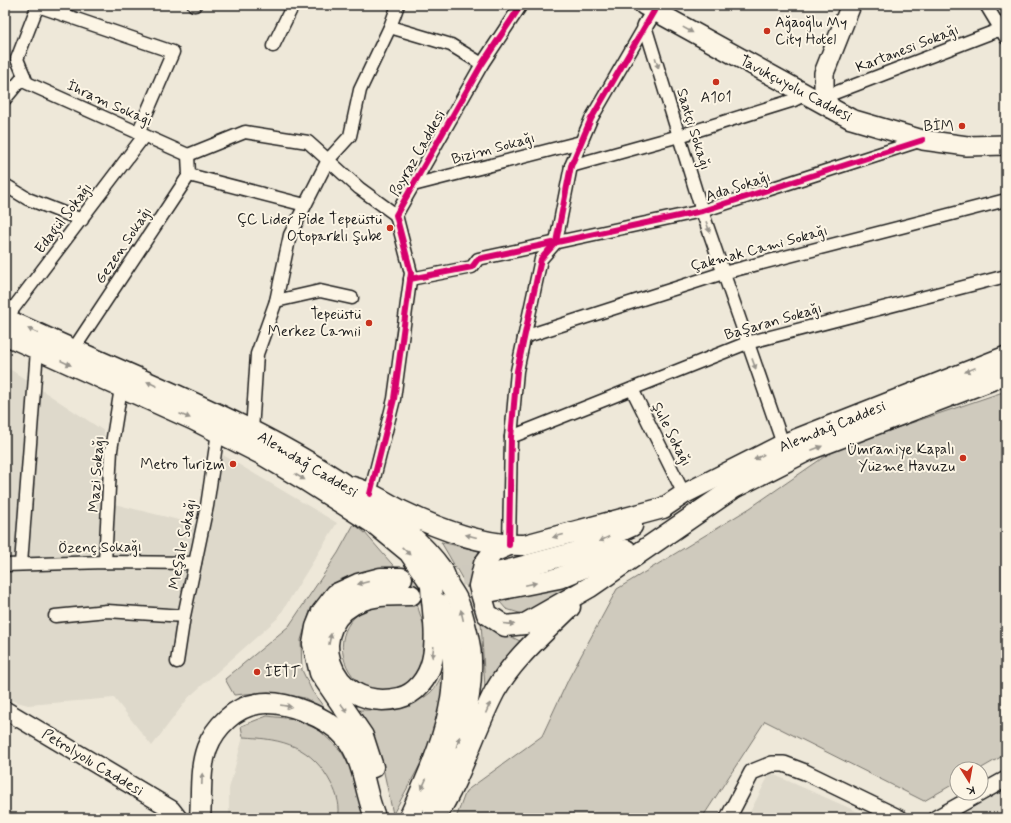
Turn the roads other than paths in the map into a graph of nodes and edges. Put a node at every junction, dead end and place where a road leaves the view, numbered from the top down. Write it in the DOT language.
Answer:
graph roads {
  1 [pos="292,5"];
  2 [pos="398,5"];
  3 [pos="521,5"];
  4 [pos="851,5"];
  5 [pos="986,5"];
  6 [pos="38,6"];
  7 [pos="648,14"];
  8 [pos="390,26"];
  9 [pos="1003,34"];
  10 [pos="273,46"];
  11 [pos="482,64"];
  12 [pos="824,73"];
  13 [pos="24,76"];
  14 [pos="785,84"];
  15 [pos="804,95"];
  16 [pos="5,99"];
  17 [pos="828,103"];
  18 [pos="141,134"];
  19 [pos="679,136"];
  20 [pos="924,140"];
  21 [pos="581,142"];
  22 [pos="1006,145"];
  23 [pos="188,155"];
  24 [pos="328,160"];
  25 [pos="571,166"];
  26 [pos="189,175"];
  27 [pos="5,184"];
  28 [pos="413,185"];
  29 [pos="1006,200"];
  30 [pos="305,205"];
  31 [pos="702,211"];
  32 [pos="396,215"];
  33 [pos="82,220"];
  34 [pos="556,242"];
  35 [pos="723,273"];
  36 [pos="1006,276"];
  37 [pos="410,278"];
  38 [pos="352,298"];
  39 [pos="276,301"];
  40 [pos="5,324"];
  41 [pos="524,337"];
  42 [pos="747,343"];
  43 [pos="37,350"];
  44 [pos="73,350"];
  45 [pos="1006,356"];
  46 [pos="1006,375"];
  47 [pos="121,388"];
  48 [pos="632,389"];
  49 [pos="252,431"];
  50 [pos="218,432"];
  51 [pos="511,437"];
  52 [pos="783,444"];
  53 [pos="348,486"];
  54 [pos="731,490"];
  55 [pos="370,494"];
  56 [pos="684,494"];
  57 [pos="663,508"];
  58 [pos="508,545"];
  59 [pos="105,562"];
  60 [pos="195,563"];
  61 [pos="21,564"];
  62 [pos="5,565"];
  63 [pos="402,578"];
  64 [pos="431,586"];
  65 [pos="590,587"];
  66 [pos="411,595"];
  67 [pos="55,616"];
  68 [pos="184,616"];
  69 [pos="178,662"];
  70 [pos="5,710"];
  71 [pos="1006,779"];
  72 [pos="374,816"];
  73 [pos="178,818"];
  74 [pos="200,818"];
  75 [pos="409,818"];
  76 [pos="430,818"];
  77 [pos="435,818"];
  78 [pos="728,818"];
  79 [pos="900,818"];
  80 [pos="936,818"];
  1 -- 10 [label="street"];
  2 -- 8 [label="street"];
  3 -- 11 [label="street, Poyraz Caddesi"];
  4 -- 12 [label="main road"];
  5 -- 9 [label="street"];
  6 -- 13 [label="street"];
  6 -- 18 [label="street, Edagül Sokağı"];
  7 -- 14 [label="main road, Tavukçuyolu Caddesi, one-way"];
  7 -- 19 [label="street, Saatçi Sokağı, one-way"];
  7 -- 21 [label="street"];
  8 -- 11 [label="street"];
  8 -- 24 [label="street"];
  9 -- 17 [label="street, Kartanesi Sokağı"];
  11 -- 28 [label="street, Poyraz Caddesi"];
  12 -- 14 [label="main road"];
  12 -- 17 [label="main road"];
  13 -- 16 [label="street"];
  13 -- 18 [label="street, İhram Sokağı"];
  14 -- 15 [label="main road, Tavukçuyolu Caddesi"];
  15 -- 17 [label="main road, Tavukçuyolu Caddesi"];
  15 -- 19 [label="street"];
  17 -- 20 [label="main road, Tavukçuyolu Caddesi"];
  18 -- 23 [label="street, İhram Sokağı"];
  18 -- 33 [label="street, Edagül Sokağı"];
  19 -- 25 [label="street"];
  19 -- 31 [label="street, Saatçi Sokağı"];
  20 -- 22 [label="main road, Tavukçuyolu Caddesi"];
  20 -- 31 [label="street, Ada Sokağı"];
  21 -- 25 [label="street"];
  21 -- 28 [label="street, Bizim Sokağı"];
  23 -- 24 [label="street"];
  23 -- 26 [label="street"];
  24 -- 30 [label="street"];
  24 -- 32 [label="street"];
  25 -- 34 [label="street"];
  26 -- 30 [label="street"];
  26 -- 44 [label="street, Gezen Sokağı"];
  27 -- 33 [label="street"];
  28 -- 32 [label="street, Poyraz Caddesi"];
  29 -- 35 [label="street, Çakmak Cami Sokağı"];
  30 -- 39 [label="street"];
  31 -- 34 [label="street, Ada Sokağı"];
  31 -- 35 [label="street, Saatçi Sokağı, one-way"];
  32 -- 37 [label="street, Poyraz Caddesi"];
  33 -- 40 [label="street, Edagül Sokağı"];
  34 -- 37 [label="street, Ada Sokağı"];
  34 -- 41 [label="street"];
  35 -- 41 [label="street, Çakmak Cami Sokağı"];
  35 -- 42 [label="street, Saatçi Sokağı"];
  36 -- 42 [label="street, Başaran Sokağı"];
  37 -- 55 [label="street, Poyraz Caddesi"];
  38 -- 39 [label="street"];
  39 -- 49 [label="street"];
  40 -- 43 [label="main road, Alemdağ Caddesi"];
  44 -- 40 [label="main road, Alemdağ Caddesi, one-way"];
  41 -- 51 [label="street"];
  42 -- 48 [label="street, Başaran Sokağı"];
  42 -- 52 [label="street, Saatçi Sokağı, one-way"];
  43 -- 47 [label="main road, Alemdağ Caddesi, one-way"];
  43 -- 61 [label="street"];
  49 -- 44 [label="main road, Alemdağ Caddesi, one-way"];
  45 -- 52 [label="main road, Alemdağ Caddesi, one-way"];
  54 -- 46 [label="main road, Alemdağ Caddesi, one-way"];
  47 -- 50 [label="main road, Alemdağ Caddesi, one-way"];
  47 -- 59 [label="street, Mazi Sokağı"];
  48 -- 51 [label="street, Başaran Sokağı"];
  48 -- 56 [label="street, Şule Sokağı"];
  49 -- 53 [label="main road, Alemdağ Caddesi"];
  50 -- 60 [label="street, Meşale Sokağı"];
  50 -- 64 [label="main road, Alemdağ Caddesi, one-way"];
  51 -- 58 [label="street"];
  52 -- 56 [label="main road, Alemdağ Caddesi, one-way"];
  53 -- 55 [label="highway"];
  76 -- 53 [label="main road, Alemdağ Caddesi, one-way"];
  57 -- 54 [label="highway, one-way"];
  54 -- 65 [label="highway"];
  58 -- 55 [label="highway, one-way"];
  56 -- 57 [label="main road, Alemdağ Caddesi"];
  57 -- 58 [label="highway, one-way"];
  58 -- 65 [label="highway, one-way"];
  59 -- 60 [label="street, Özenç Sokağı"];
  59 -- 61 [label="street, Özenç Sokağı"];
  60 -- 68 [label="street, Meşale Sokağı"];
  61 -- 62 [label="street, Özenç Sokağı"];
  63 -- 72 [label="highway, one-way"];
  64 -- 66 [label="highway, one-way"];
  64 -- 75 [label="highway, one-way"];
  77 -- 65 [label="highway, one-way"];
  67 -- 68 [label="street"];
  68 -- 69 [label="street, Meşale Sokağı"];
  70 -- 73 [label="main road, Petrolyolu Caddesi"];
  71 -- 80 [label="street"];
  74 -- 72 [label="highway, one-way"];
  78 -- 79 [label="street"];
}
